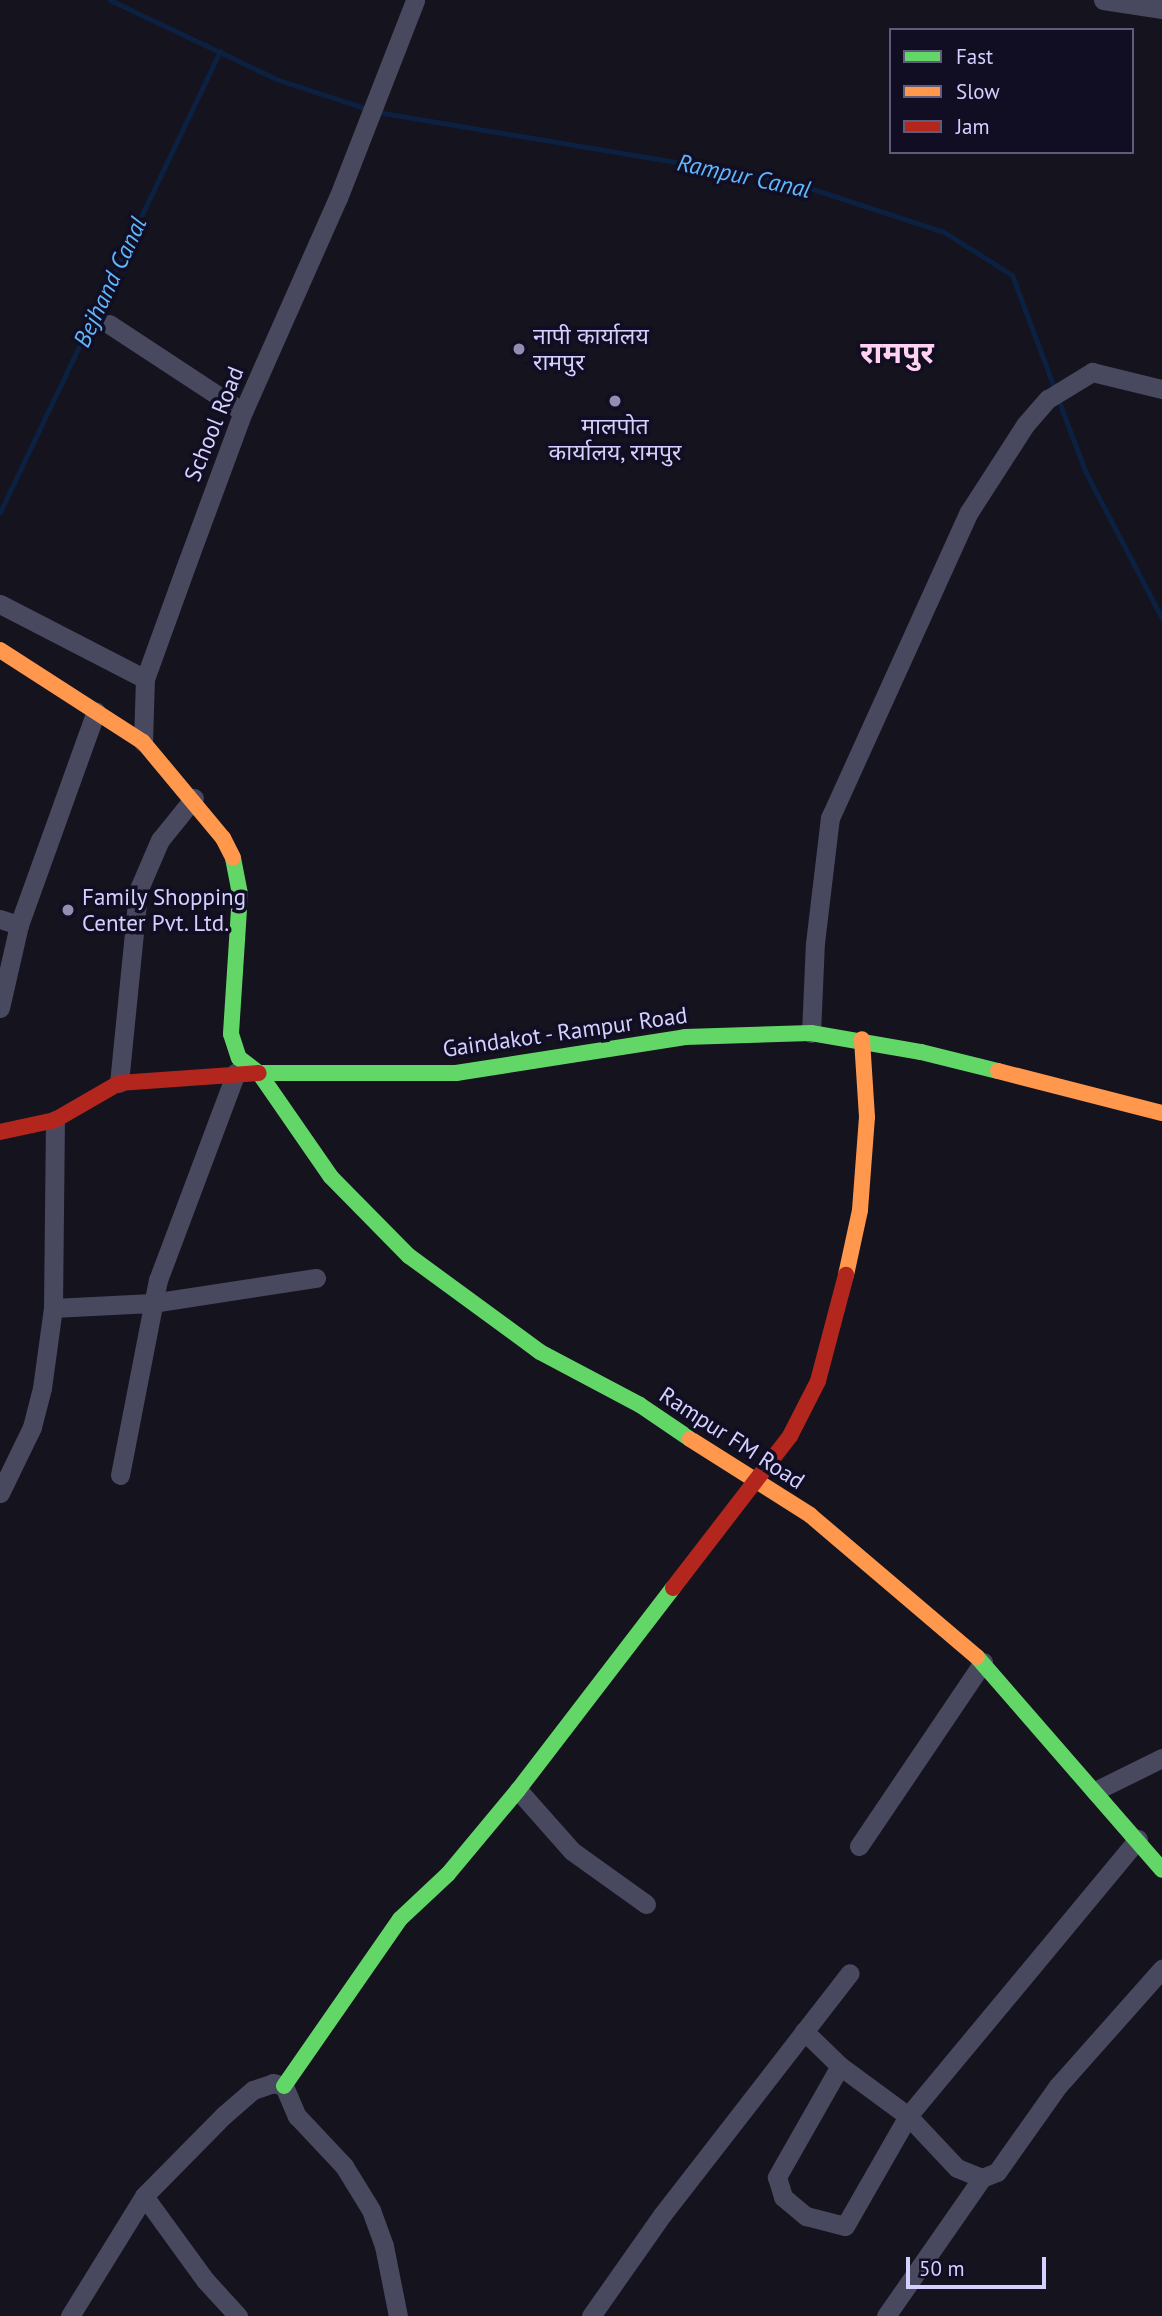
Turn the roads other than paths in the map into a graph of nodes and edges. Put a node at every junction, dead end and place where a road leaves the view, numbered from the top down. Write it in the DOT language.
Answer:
graph roads {
  1 [pos="415,0"];
  2 [pos="1103,0"];
  3 [pos="1162,9"];
  4 [pos="109,324"];
  5 [pos="1162,389"];
  6 [pos="243,412"];
  7 [pos="0,604"];
  8 [pos="0,650"];
  9 [pos="145,679"];
  10 [pos="96,711"];
  11 [pos="143,741"];
  12 [pos="194,798"];
  13 [pos="0,919"];
  14 [pos="19,925"];
  15 [pos="0,1008"];
  16 [pos="811,1033"];
  17 [pos="862,1039"];
  18 [pos="236,1072"];
  19 [pos="259,1073"];
  20 [pos="119,1083"];
  21 [pos="1162,1113"];
  22 [pos="55,1120"];
  23 [pos="0,1132"];
  24 [pos="316,1278"];
  25 [pos="152,1303"];
  26 [pos="53,1308"];
  27 [pos="120,1475"];
  28 [pos="751,1481"];
  29 [pos="0,1493"];
  30 [pos="983,1662"];
  31 [pos="1162,1758"];
  32 [pos="518,1790"];
  33 [pos="1095,1791"];
  34 [pos="1138,1839"];
  35 [pos="859,1846"];
  36 [pos="1162,1870"];
  37 [pos="646,1904"];
  38 [pos="1162,1969"];
  39 [pos="850,1973"];
  40 [pos="804,2031"];
  41 [pos="840,2066"];
  42 [pos="284,2086"];
  43 [pos="908,2116"];
  44 [pos="982,2178"];
  45 [pos="144,2196"];
  46 [pos="71,2316"];
  47 [pos="238,2316"];
  48 [pos="398,2316"];
  49 [pos="591,2316"];
  50 [pos="886,2316"];
  1 -- 6 [label="street, School Road"];
  2 -- 3 [label="street"];
  4 -- 6 [label="street"];
  5 -- 16 [label="street"];
  6 -- 9 [label="street, School Road"];
  7 -- 9 [label="street"];
  8 -- 10 [label="street"];
  9 -- 11 [label="street, School Road"];
  10 -- 11 [label="street"];
  10 -- 14 [label="street"];
  11 -- 12 [label="street"];
  12 -- 19 [label="street"];
  12 -- 20 [label="street"];
  13 -- 14 [label="street"];
  14 -- 15 [label="street"];
  16 -- 17 [label="street, Gaindakot - Rampur Road"];
  16 -- 19 [label="street, Gaindakot - Rampur Road"];
  17 -- 21 [label="street, Gaindakot - Rampur Road"];
  17 -- 28 [label="street"];
  18 -- 19 [label="street, Gaindakot - Rampur Road"];
  18 -- 20 [label="street, Gaindakot - Rampur Road"];
  18 -- 25 [label="street"];
  19 -- 28 [label="street, Rampur FM Road"];
  20 -- 22 [label="street"];
  22 -- 23 [label="street"];
  22 -- 26 [label="street"];
  24 -- 25 [label="street"];
  25 -- 26 [label="street"];
  25 -- 27 [label="street"];
  26 -- 29 [label="street"];
  28 -- 30 [label="street, Rampur FM Road"];
  28 -- 32 [label="street"];
  30 -- 33 [label="street, Rampur FM Road"];
  30 -- 35 [label="street"];
  31 -- 33 [label="street"];
  32 -- 37 [label="street"];
  32 -- 42 [label="street"];
  33 -- 34 [label="street, Rampur FM Road"];
  34 -- 36 [label="street, Rampur FM Road"];
  34 -- 43 [label="street"];
  38 -- 44 [label="street"];
  39 -- 40 [label="street"];
  40 -- 41 [label="street"];
  40 -- 49 [label="street"];
  41 -- 43 [label="street"];
  41 -- 43 [label="street"];
  42 -- 45 [label="street"];
  42 -- 48 [label="street"];
  43 -- 44 [label="street"];
  44 -- 50 [label="street"];
  45 -- 46 [label="street"];
  45 -- 47 [label="street"];
}
